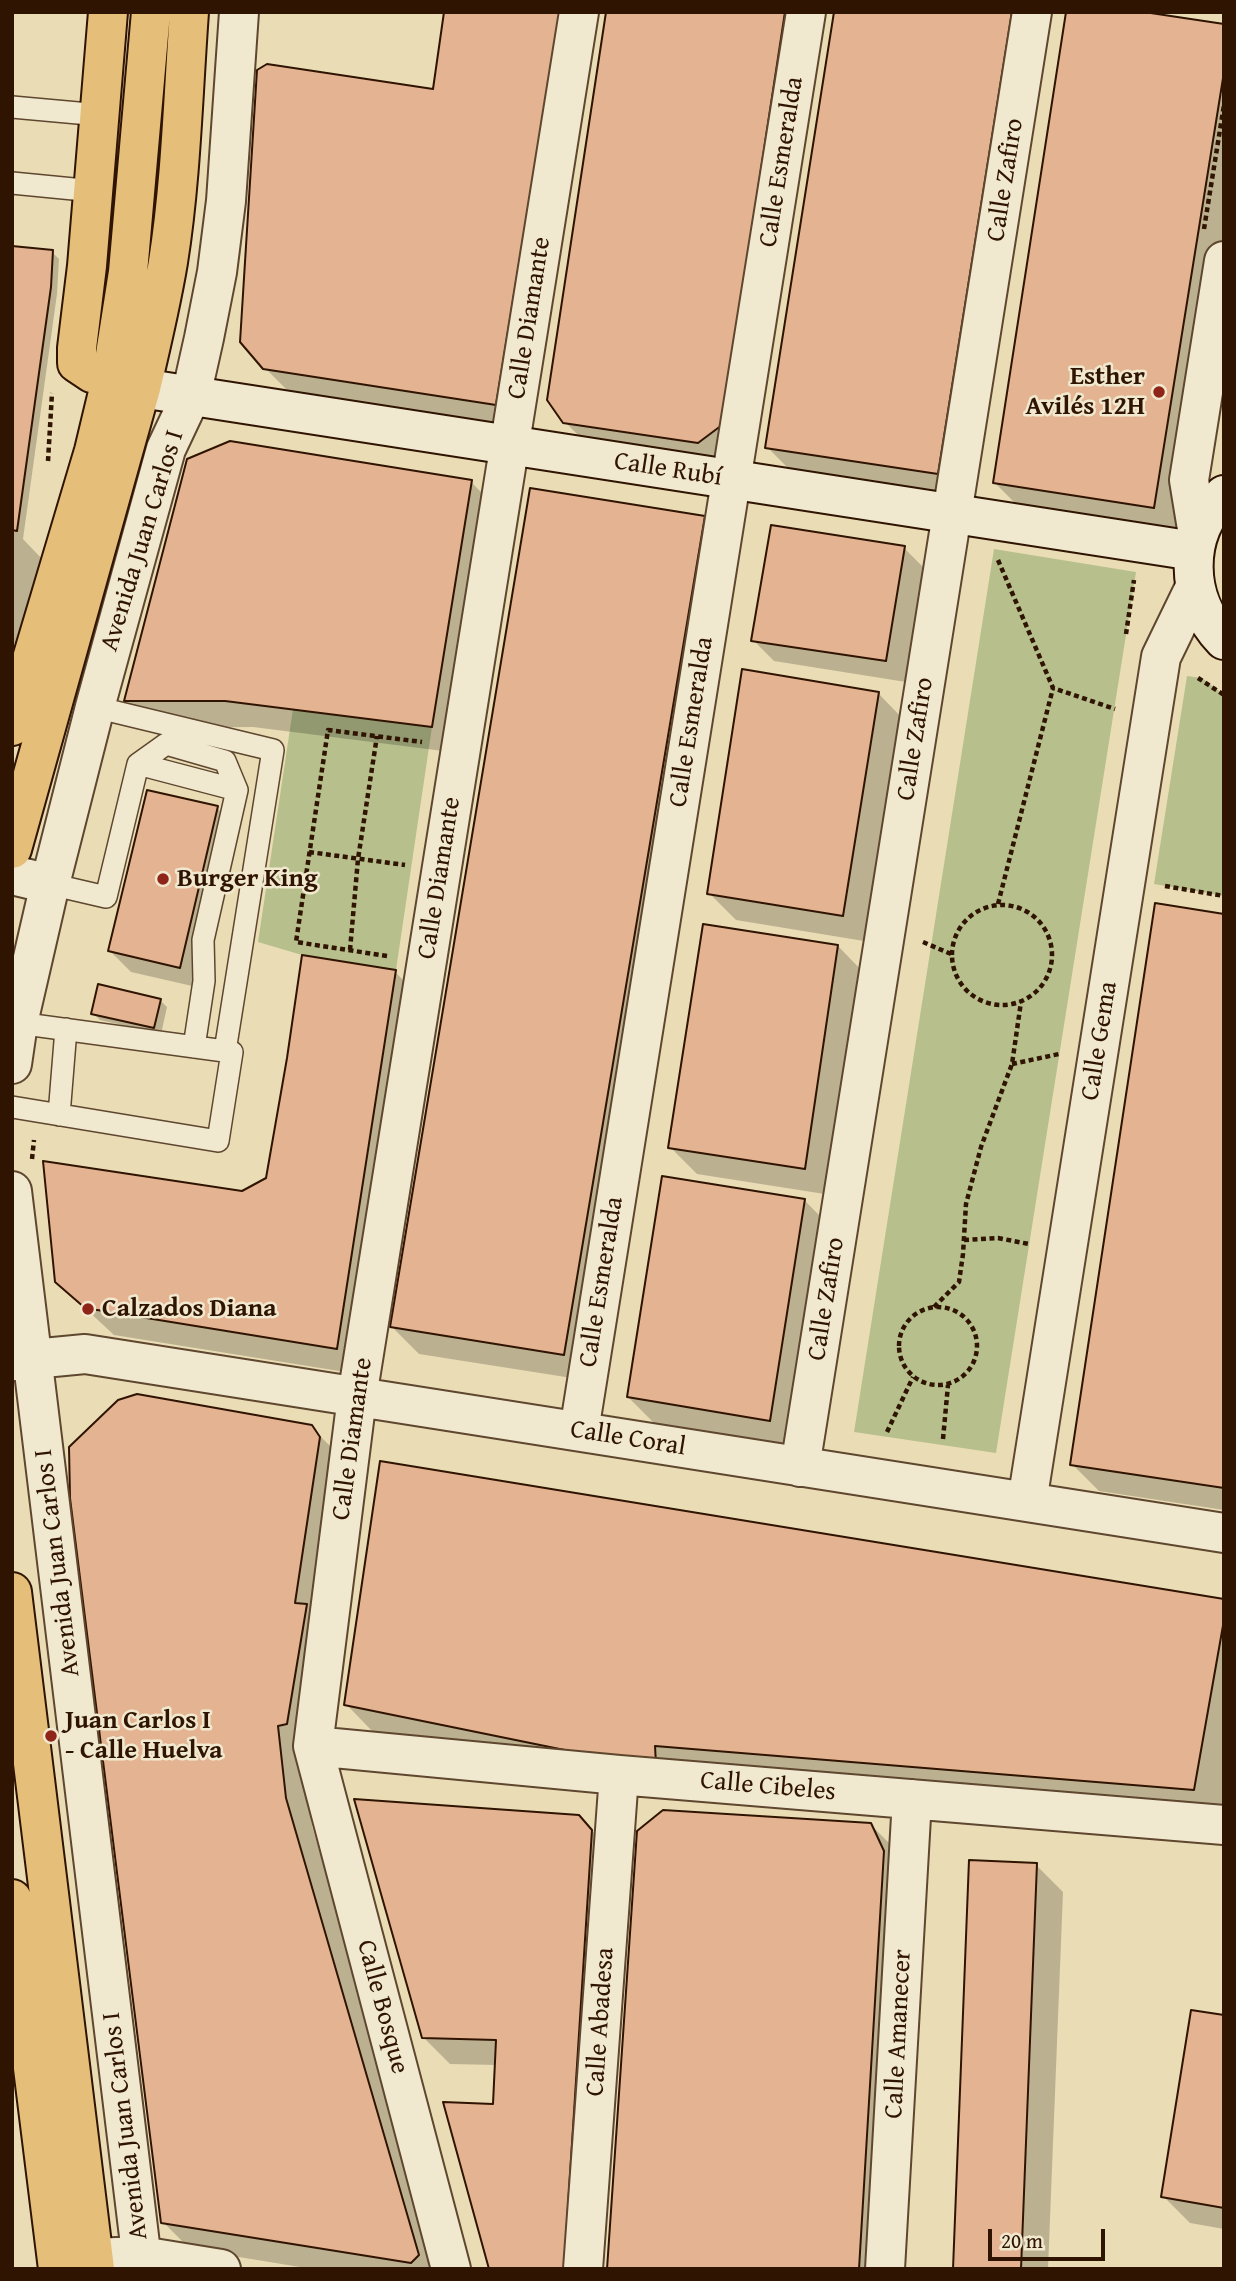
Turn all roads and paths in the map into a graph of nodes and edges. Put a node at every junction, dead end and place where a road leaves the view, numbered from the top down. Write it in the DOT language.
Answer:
graph roads {
  1 [pos="108,12"];
  2 [pos="151,12"];
  3 [pos="189,12"];
  4 [pos="239,12"];
  5 [pos="579,12"];
  6 [pos="806,12"];
  7 [pos="1032,12"];
  8 [pos="12,107"];
  9 [pos="100,115"];
  10 [pos="12,183"];
  11 [pos="94,191"];
  12 [pos="1224,261"];
  13 [pos="126,384"];
  14 [pos="191,396"];
  15 [pos="510,445"];
  16 [pos="731,480"];
  17 [pos="1224,495"];
  18 [pos="953,515"];
  19 [pos="994,549"];
  20 [pos="1196,558"];
  21 [pos="1224,639"];
  22 [pos="1194,677"];
  23 [pos="1053,688"];
  24 [pos="1224,695"];
  25 [pos="54,698"];
  26 [pos="95,707"];
  27 [pos="1152,713"];
  28 [pos="12,726"];
  29 [pos="377,736"];
  30 [pos="462,748"];
  31 [pos="12,849"];
  32 [pos="309,852"];
  33 [pos="358,859"];
  34 [pos="440,869"];
  35 [pos="12,875"];
  36 [pos="50,884"];
  37 [pos="1154,884"];
  38 [pos="1224,895"];
  39 [pos="998,904"];
  40 [pos="350,950"];
  41 [pos="426,961"];
  42 [pos="1021,1002"];
  43 [pos="15,1023"];
  44 [pos="66,1029"];
  45 [pos="194,1047"];
  46 [pos="225,1051"];
  47 [pos="12,1064"];
  48 [pos="12,1107"];
  49 [pos="59,1115"];
  50 [pos="12,1191"];
  51 [pos="964,1240"];
  52 [pos="1030,1244"];
  53 [pos="19,1304"];
  54 [pos="934,1307"];
  55 [pos="22,1360"];
  56 [pos="912,1377"];
  57 [pos="948,1385"];
  58 [pos="357,1397"];
  59 [pos="38,1407"];
  60 [pos="579,1432"];
  61 [pos="887,1432"];
  62 [pos="12,1437"];
  63 [pos="943,1439"];
  64 [pos="800,1467"];
  65 [pos="1027,1502"];
  66 [pos="1224,1533"];
  67 [pos="12,1592"];
  68 [pos="313,1746"];
  69 [pos="619,1775"];
  70 [pos="912,1799"];
  71 [pos="1224,1825"];
  72 [pos="12,1899"];
  73 [pos="29,1952"];
  74 [pos="142,2262"];
  75 [pos="82,2265"];
  76 [pos="221,2269"];
  77 [pos="451,2269"];
  78 [pos="583,2269"];
  79 [pos="886,2269"];
  1 -- 9 [label="main road"];
  2 -- 13 [label="main road, Avenida Juan Carlos I"];
  3 -- 13 [label="main road, Avenida Juan Carlos I"];
  4 -- 14 [label="street, Avenida Juan Carlos I"];
  5 -- 15 [label="street, Calle Diamante"];
  6 -- 16 [label="street, Calle Esmeralda"];
  7 -- 18 [label="street, Calle Zafiro"];
  8 -- 9 [label="lane"];
  9 -- 11 [label="main road"];
  10 -- 11 [label="lane"];
  11 -- 13 [label="main road"];
  12 -- 20 [label="street"];
  13 -- 14 [label="street, Calle Rubí"];
  13 -- 25 [label="main road, Avenida Juan Carlos I"];
  13 -- 28 [label="main road, Avenida Juan Carlos I"];
  14 -- 15 [label="street, Calle Rubí"];
  14 -- 26 [label="street, Avenida Juan Carlos I"];
  15 -- 16 [label="street, Calle Rubí"];
  15 -- 30 [label="street, Calle Diamante"];
  16 -- 18 [label="street, Calle Rubí"];
  16 -- 60 [label="street, Calle Esmeralda"];
  17 -- 20 [label="street, Calle Gema"];
  18 -- 20 [label="street, Calle Rubí"];
  18 -- 64 [label="street, Calle Zafiro"];
  19 -- 23 [label="path"];
  20 -- 21 [label="street"];
  20 -- 27 [label="street, Calle Gema"];
  22 -- 24 [label="path"];
  23 -- 27 [label="path"];
  23 -- 39 [label="path"];
  25 -- 26 [label="street"];
  25 -- 31 [label="main road, Avenida Juan Carlos I"];
  26 -- 36 [label="street, Avenida Juan Carlos I"];
  26 -- 46 [label="lane"];
  27 -- 65 [label="street, Calle Gema"];
  29 -- 30 [label="path"];
  29 -- 32 [label="path"];
  29 -- 33 [label="path"];
  30 -- 34 [label="street, Calle Diamante"];
  32 -- 33 [label="path"];
  32 -- 40 [label="path"];
  33 -- 34 [label="path"];
  33 -- 40 [label="path"];
  34 -- 41 [label="street, Calle Diamante"];
  35 -- 36 [label="street"];
  36 -- 43 [label="street, Avenida Juan Carlos I"];
  36 -- 45 [label="lane"];
  37 -- 38 [label="path"];
  39 -- 42 [label="path"];
  39 -- 42 [label="path"];
  40 -- 41 [label="path"];
  41 -- 58 [label="street, Calle Diamante"];
  42 -- 51 [label="path"];
  43 -- 44 [label="lane"];
  43 -- 47 [label="street, Avenida Juan Carlos I"];
  44 -- 45 [label="lane"];
  44 -- 49 [label="lane"];
  45 -- 46 [label="lane"];
  46 -- 49 [label="lane"];
  48 -- 49 [label="lane"];
  50 -- 53 [label="street, Avenida Juan Carlos I"];
  51 -- 52 [label="path"];
  51 -- 54 [label="path"];
  53 -- 55 [label="street, Avenida Juan Carlos I"];
  54 -- 56 [label="path"];
  54 -- 57 [label="path"];
  55 -- 58 [label="street, Calle Coral"];
  55 -- 59 [label="street, Avenida Juan Carlos I"];
  56 -- 57 [label="path"];
  56 -- 61 [label="path"];
  57 -- 63 [label="path"];
  58 -- 60 [label="street, Calle Coral"];
  58 -- 68 [label="street, Calle Diamante"];
  59 -- 62 [label="street"];
  59 -- 74 [label="street, Avenida Juan Carlos I"];
  60 -- 64 [label="street, Calle Coral"];
  64 -- 65 [label="street, Calle Coral"];
  65 -- 66 [label="street, Calle Coral"];
  67 -- 73 [label="main road, Avenida Juan Carlos I"];
  68 -- 69 [label="street, Calle Cibeles"];
  68 -- 77 [label="street, Calle Bosque"];
  69 -- 70 [label="street, Calle Cibeles"];
  69 -- 78 [label="street, Calle Abadesa"];
  70 -- 71 [label="street, Calle Cibeles"];
  70 -- 79 [label="street, Calle Amanecer"];
  72 -- 73 [label="main road, Avenida Juan Carlos I"];
  73 -- 75 [label="main road, Avenida Juan Carlos I"];
  74 -- 75 [label="street"];
  74 -- 76 [label="street"];
}
